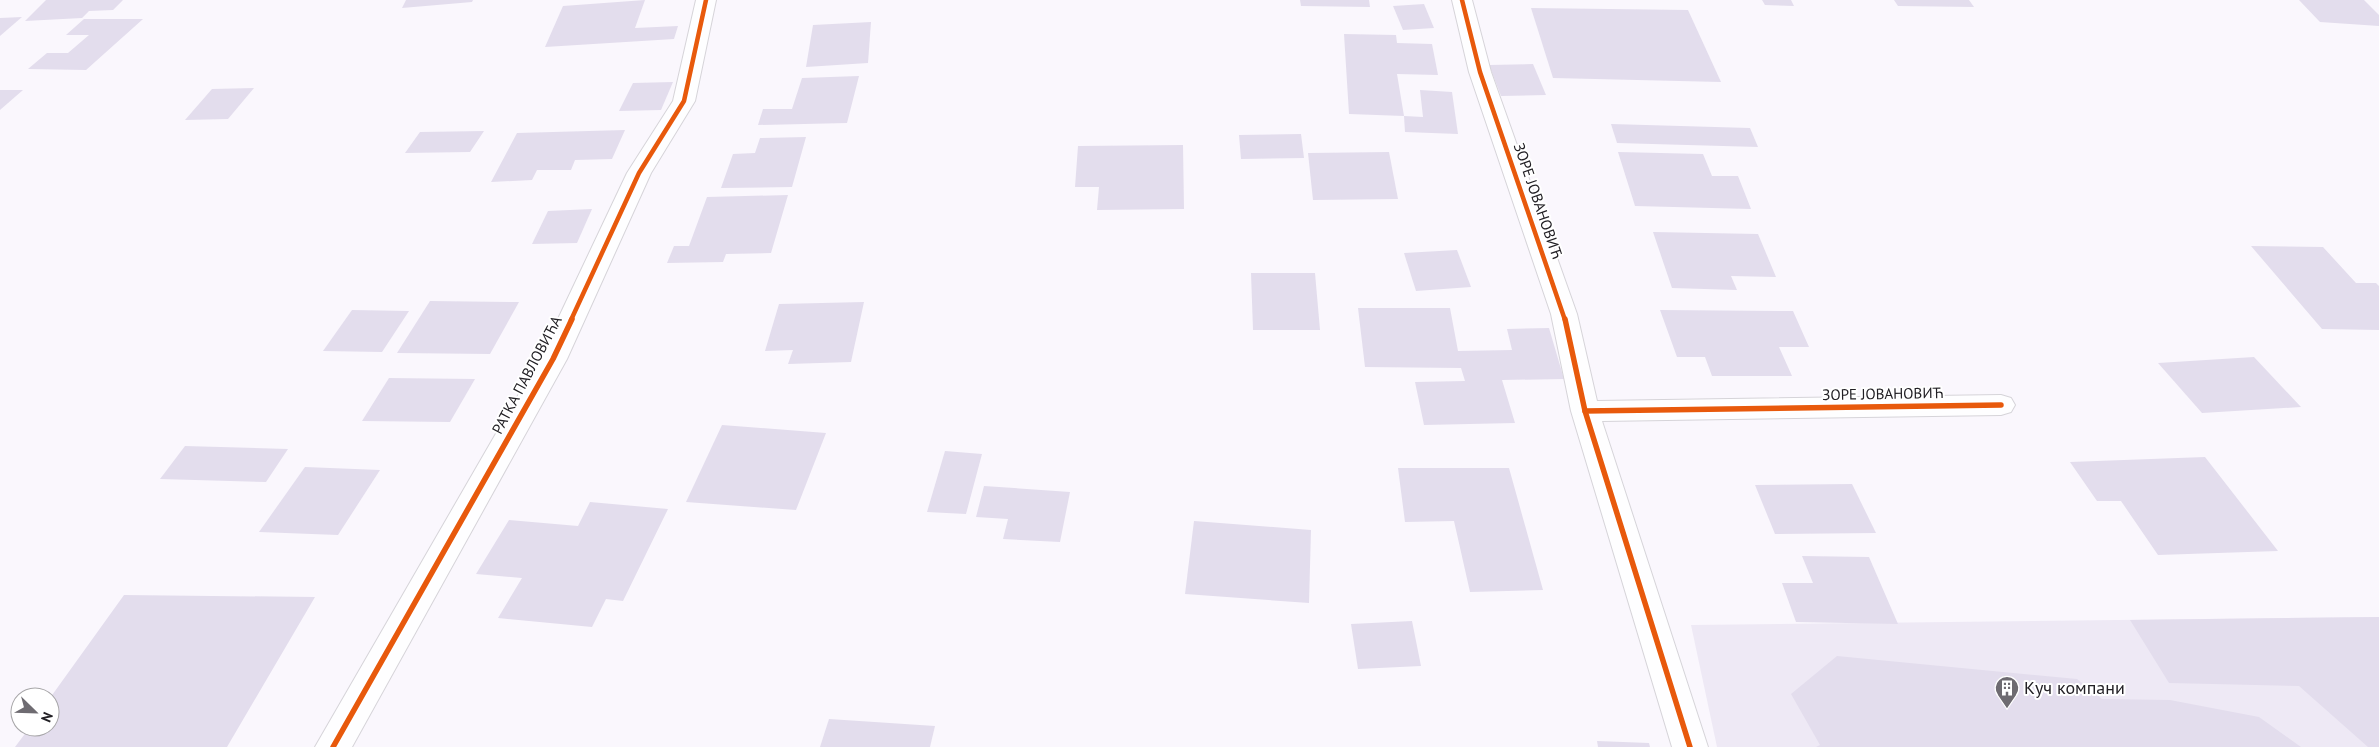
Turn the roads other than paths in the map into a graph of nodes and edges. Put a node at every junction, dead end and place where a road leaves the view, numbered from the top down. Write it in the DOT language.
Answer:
graph roads {
  1 [pos="706,0"];
  2 [pos="1462,0"];
  3 [pos="2001,405"];
  4 [pos="1585,411"];
  5 [pos="333,747"];
  6 [pos="1690,747"];
  1 -- 5 [label="street, РАТКА ПАВЛОВИЋА"];
  2 -- 4 [label="street, ЗОРЕ ЈОВАНОВИЋ"];
  3 -- 4 [label="street, ЗОРЕ ЈОВАНОВИЋ"];
  4 -- 6 [label="street, ЗОРЕ ЈОВАНОВИЋ"];
}
